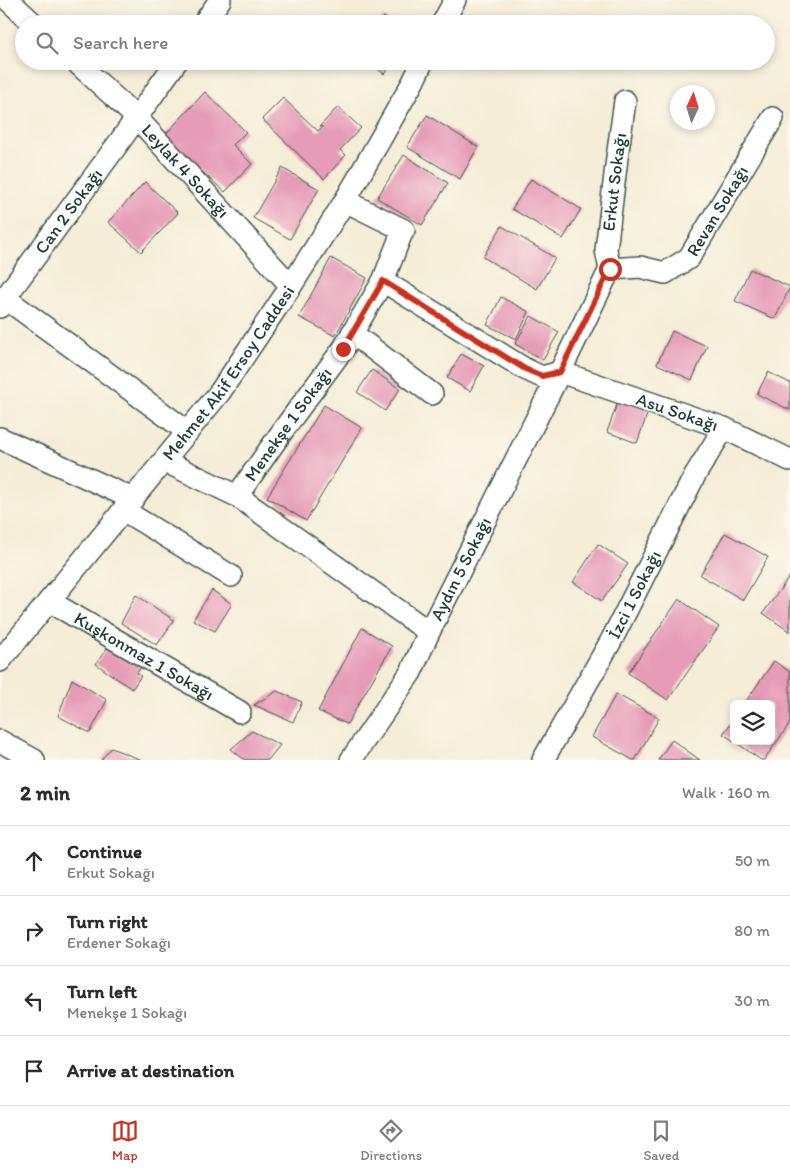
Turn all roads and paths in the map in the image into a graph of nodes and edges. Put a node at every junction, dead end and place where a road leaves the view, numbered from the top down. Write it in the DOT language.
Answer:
graph roads {
  1 [pos="8,0"];
  2 [pos="220,0"];
  3 [pos="454,0"];
  4 [pos="24,15"];
  5 [pos="209,15"];
  6 [pos="446,15"];
  7 [pos="85,70"];
  8 [pos="171,70"];
  9 [pos="419,70"];
  10 [pos="625,101"];
  11 [pos="137,118"];
  12 [pos="773,118"];
  13 [pos="345,201"];
  14 [pos="610,269"];
  15 [pos="383,281"];
  16 [pos="291,286"];
  17 [pos="2,301"];
  18 [pos="352,333"];
  19 [pos="560,372"];
  20 [pos="432,394"];
  21 [pos="724,428"];
  22 [pos="188,432"];
  23 [pos="0,438"];
  24 [pos="790,460"];
  25 [pos="164,461"];
  26 [pos="237,496"];
  27 [pos="128,505"];
  28 [pos="231,576"];
  29 [pos="49,600"];
  30 [pos="429,632"];
  31 [pos="0,661"];
  32 [pos="240,712"];
  33 [pos="0,741"];
  34 [pos="547,758"];
  35 [pos="34,760"];
  36 [pos="351,760"];
  1 -- 4 [label="street"];
  2 -- 5 [label="street"];
  3 -- 6 [label="street"];
  7 -- 11 [label="street, Leylak 4 Sokağı"];
  8 -- 11 [label="street, Can 2 Sokağı"];
  9 -- 13 [label="street, Mehmet Akif Ersoy Caddesi"];
  10 -- 14 [label="street, Erkut Sokağı"];
  11 -- 16 [label="street, Leylak 4 Sokağı"];
  11 -- 17 [label="street, Can 2 Sokağı"];
  12 -- 14 [label="street, Revan Sokağı"];
  13 -- 15 [label="street, Menekşe 1 Sokağı"];
  13 -- 16 [label="street, Mehmet Akif Ersoy Caddesi"];
  14 -- 19 [label="street"];
  15 -- 18 [label="street, Menekşe 1 Sokağı"];
  15 -- 19 [label="street"];
  16 -- 22 [label="street, Mehmet Akif Ersoy Caddesi"];
  17 -- 22 [label="street"];
  18 -- 20 [label="street"];
  18 -- 26 [label="street, Menekşe 1 Sokağı"];
  19 -- 21 [label="street, Asu Sokağı"];
  19 -- 30 [label="street, Aydın 5 Sokağı"];
  21 -- 24 [label="street, Asu Sokağı"];
  21 -- 34 [label="street, İzci 1 Sokağı"];
  22 -- 25 [label="street, Mehmet Akif Ersoy Caddesi"];
  23 -- 27 [label="street"];
  25 -- 26 [label="street, Menekşe 1 Sokağı"];
  25 -- 27 [label="street, Mehmet Akif Ersoy Caddesi"];
  26 -- 30 [label="street"];
  27 -- 28 [label="street"];
  27 -- 29 [label="street, Mehmet Akif Ersoy Caddesi"];
  29 -- 31 [label="street, Mehmet Akif Ersoy Caddesi"];
  29 -- 32 [label="street, Kuşkonmaz 1 Sokağı"];
  30 -- 36 [label="street, Aydın 5 Sokağı"];
  33 -- 35 [label="street"];
}
